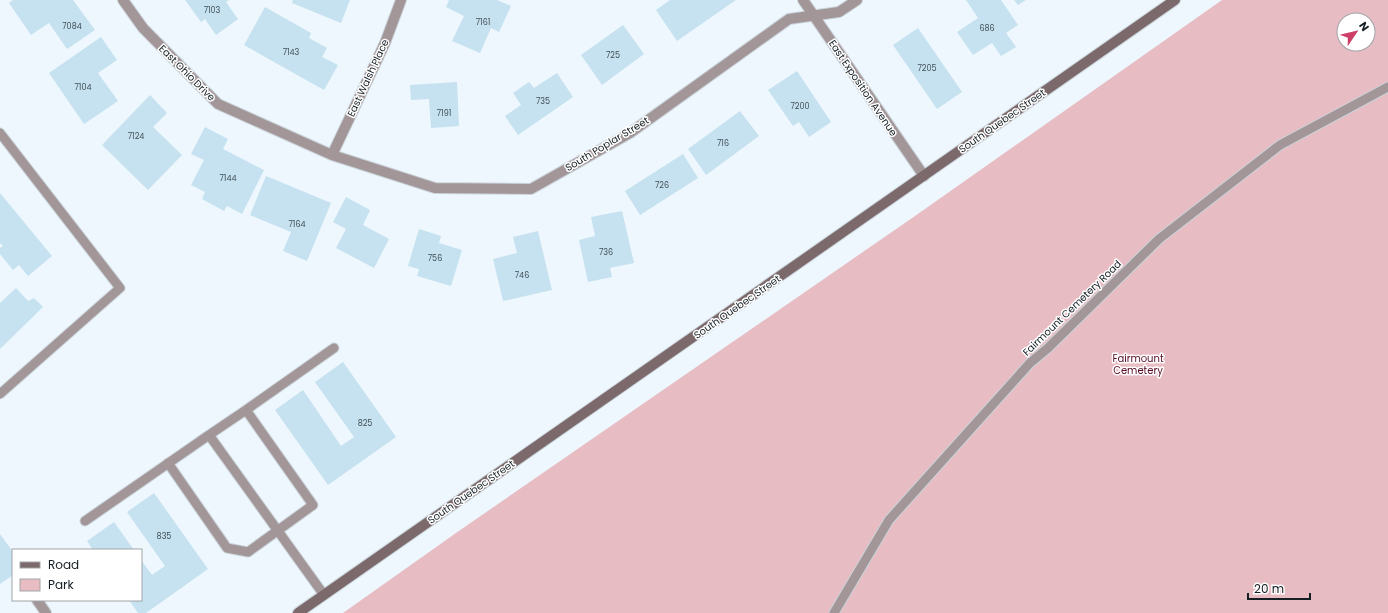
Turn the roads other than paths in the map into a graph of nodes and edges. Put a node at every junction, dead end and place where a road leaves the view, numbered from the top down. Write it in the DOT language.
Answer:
graph roads {
  1 [pos="124,0"];
  2 [pos="401,0"];
  3 [pos="802,0"];
  4 [pos="857,0"];
  5 [pos="1175,0"];
  6 [pos="814,16"];
  7 [pos="1388,87"];
  8 [pos="0,133"];
  9 [pos="332,155"];
  10 [pos="924,176"];
  11 [pos="334,348"];
  12 [pos="0,394"];
  13 [pos="246,410"];
  14 [pos="209,435"];
  15 [pos="168,463"];
  16 [pos="85,521"];
  17 [pos="278,531"];
  18 [pos="324,595"];
  19 [pos="38,601"];
  20 [pos="46,613"];
  21 [pos="298,613"];
  22 [pos="834,613"];
  1 -- 9 [label="street, East Ohio Drive"];
  2 -- 9 [label="street, East Walsh Place"];
  3 -- 6 [label="street, East Exposition Avenue"];
  4 -- 6 [label="street, South Poplar Street"];
  5 -- 10 [label="main road, South Quebec Street"];
  6 -- 9 [label="street, South Poplar Street"];
  6 -- 10 [label="street, East Exposition Avenue"];
  7 -- 22 [label="lane, Fairmount Cemetery Road"];
  8 -- 12 [label="lane"];
  10 -- 18 [label="main road, South Quebec Street"];
  11 -- 13 [label="lane"];
  13 -- 14 [label="lane"];
  13 -- 17 [label="lane"];
  14 -- 15 [label="lane"];
  14 -- 17 [label="lane"];
  15 -- 16 [label="lane"];
  15 -- 17 [label="lane"];
  17 -- 18 [label="lane"];
  18 -- 21 [label="main road, South Quebec Street"];
  19 -- 20 [label="street"];
}
